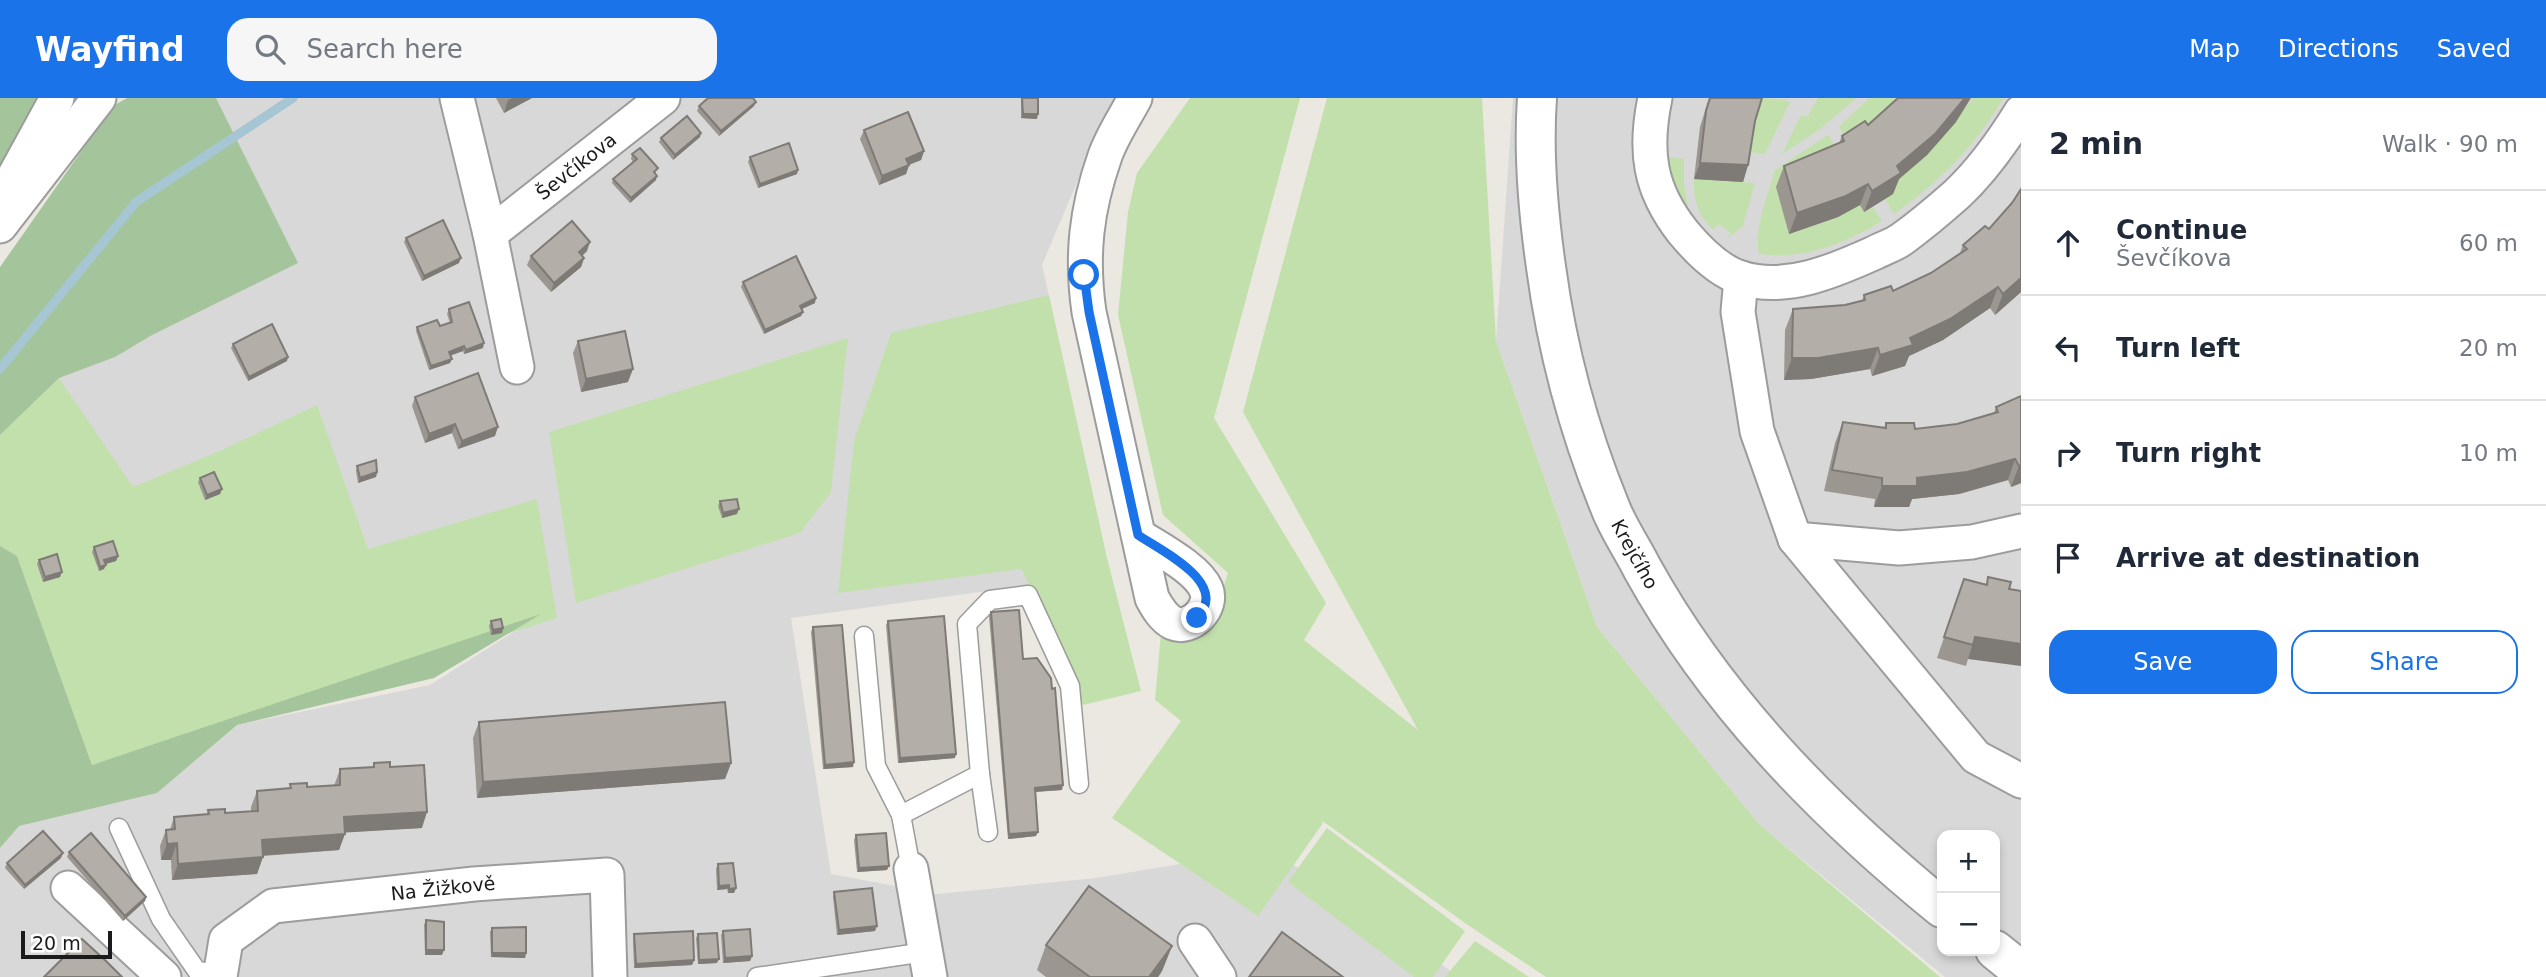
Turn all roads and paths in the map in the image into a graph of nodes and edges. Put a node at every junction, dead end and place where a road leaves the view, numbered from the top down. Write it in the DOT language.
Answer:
graph roads {
  1 [pos="57,98"];
  2 [pos="99,98"];
  3 [pos="457,98"];
  4 [pos="663,98"];
  5 [pos="1135,98"];
  6 [pos="1537,98"];
  7 [pos="1655,98"];
  8 [pos="2021,112"];
  9 [pos="0,202"];
  10 [pos="0,226"];
  11 [pos="490,234"];
  12 [pos="1741,278"];
  13 [pos="517,368"];
  14 [pos="2021,531"];
  15 [pos="1138,535"];
  16 [pos="1795,539"];
  17 [pos="864,636"];
  18 [pos="980,774"];
  19 [pos="2021,780"];
  20 [pos="1079,784"];
  21 [pos="901,815"];
  22 [pos="119,828"];
  23 [pos="988,832"];
  24 [pos="911,869"];
  25 [pos="68,888"];
  26 [pos="1937,904"];
  27 [pos="1195,941"];
  28 [pos="2000,954"];
  29 [pos="928,965"];
  30 [pos="2021,971"];
  31 [pos="220,976"];
  32 [pos="164,977"];
  33 [pos="610,977"];
  34 [pos="757,977"];
  35 [pos="1219,977"];
  1 -- 9 [label="street"];
  2 -- 10 [label="street"];
  3 -- 11 [label="street"];
  4 -- 11 [label="street, Ševčíkova"];
  5 -- 15 [label="street"];
  6 -- 26 [label="street, Krejčího"];
  7 -- 12 [label="street"];
  8 -- 12 [label="street"];
  11 -- 13 [label="street"];
  12 -- 16 [label="street"];
  14 -- 16 [label="street"];
  15 -- 15 [label="street"];
  16 -- 19 [label="street"];
  17 -- 21 [label="lane"];
  18 -- 20 [label="lane"];
  18 -- 21 [label="lane"];
  18 -- 23 [label="lane"];
  21 -- 24 [label="lane"];
  22 -- 31 [label="lane"];
  24 -- 29 [label="street"];
  25 -- 32 [label="street"];
  27 -- 35 [label="street"];
  28 -- 30 [label="street"];
  29 -- 34 [label="lane"];
  31 -- 33 [label="street, Na Žižkově"];
}
